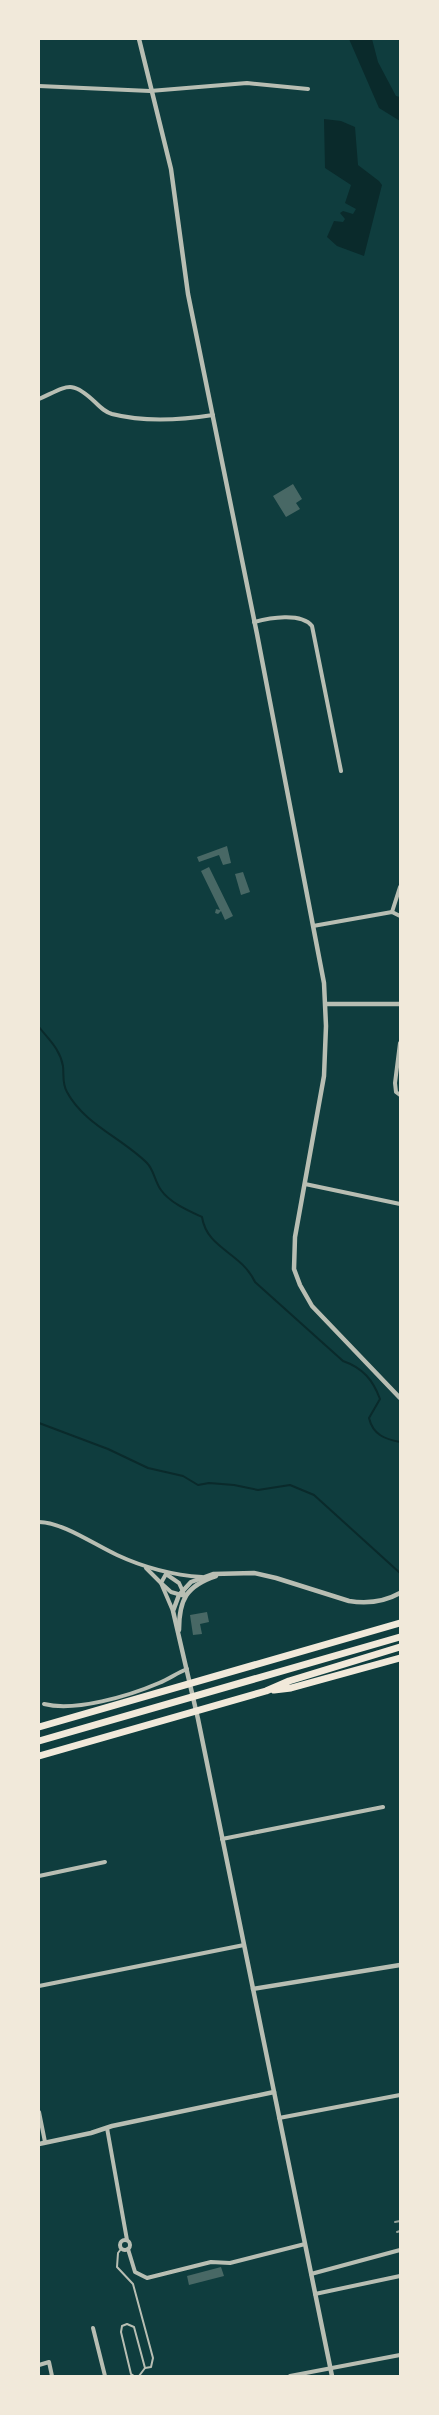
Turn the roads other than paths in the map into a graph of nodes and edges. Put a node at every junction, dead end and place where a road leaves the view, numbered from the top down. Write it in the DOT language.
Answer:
graph roads {
  1 [pos="139,39"];
  2 [pos="39,86"];
  3 [pos="308,89"];
  4 [pos="150,91"];
  5 [pos="39,399"];
  6 [pos="213,415"];
  7 [pos="254,622"];
  8 [pos="341,771"];
  9 [pos="400,887"];
  10 [pos="392,912"];
  11 [pos="400,916"];
  12 [pos="313,926"];
  13 [pos="326,1004"];
  14 [pos="400,1004"];
  15 [pos="400,1043"];
  16 [pos="400,1095"];
  17 [pos="305,1184"];
  18 [pos="400,1204"];
  19 [pos="400,1398"];
  20 [pos="39,1522"];
  21 [pos="144,1566"];
  22 [pos="166,1574"];
  23 [pos="225,1574"];
  24 [pos="202,1577"];
  25 [pos="161,1583"];
  26 [pos="182,1589"];
  27 [pos="400,1593"];
  28 [pos="178,1595"];
  29 [pos="185,1596"];
  30 [pos="173,1611"];
  31 [pos="400,1623"];
  32 [pos="179,1636"];
  33 [pos="400,1637"];
  34 [pos="400,1647"];
  35 [pos="400,1658"];
  36 [pos="187,1669"];
  37 [pos="266,1691"];
  38 [pos="44,1704"];
  39 [pos="39,1727"];
  40 [pos="39,1741"];
  41 [pos="39,1756"];
  42 [pos="382,1807"];
  43 [pos="222,1839"];
  44 [pos="105,1862"];
  45 [pos="39,1876"];
  46 [pos="244,1945"];
  47 [pos="400,1965"];
  48 [pos="39,1986"];
  49 [pos="253,1989"];
  50 [pos="274,2092"];
  51 [pos="400,2095"];
  52 [pos="39,2112"];
  53 [pos="279,2118"];
  54 [pos="107,2128"];
  55 [pos="45,2142"];
  56 [pos="39,2144"];
  57 [pos="127,2240"];
  58 [pos="305,2244"];
  59 [pos="121,2249"];
  60 [pos="128,2249"];
  61 [pos="400,2250"];
  62 [pos="311,2274"];
  63 [pos="400,2276"];
  64 [pos="315,2294"];
  65 [pos="93,2328"];
  66 [pos="400,2355"];
  67 [pos="39,2364"];
  68 [pos="145,2368"];
  69 [pos="331,2369"];
  70 [pos="52,2376"];
  71 [pos="104,2376"];
  72 [pos="134,2376"];
  73 [pos="139,2376"];
  74 [pos="290,2376"];
  75 [pos="332,2376"];
  1 -- 4 [label="street"];
  2 -- 4 [label="street"];
  3 -- 4 [label="street"];
  4 -- 6 [label="street"];
  5 -- 6 [label="street"];
  6 -- 7 [label="street"];
  7 -- 8 [label="street"];
  7 -- 12 [label="street"];
  9 -- 10 [label="street"];
  10 -- 11 [label="street"];
  10 -- 12 [label="street"];
  12 -- 13 [label="street"];
  13 -- 14 [label="street"];
  13 -- 17 [label="street"];
  15 -- 16 [label="street"];
  17 -- 18 [label="street"];
  17 -- 19 [label="street"];
  20 -- 21 [label="street"];
  21 -- 22 [label="street"];
  21 -- 25 [label="street"];
  22 -- 24 [label="street"];
  22 -- 25 [label="street"];
  22 -- 26 [label="street"];
  23 -- 24 [label="street"];
  23 -- 27 [label="street"];
  23 -- 29 [label="street"];
  24 -- 26 [label="street"];
  25 -- 28 [label="street"];
  25 -- 30 [label="street"];
  26 -- 28 [label="street"];
  26 -- 29 [label="street"];
  28 -- 29 [label="street"];
  28 -- 30 [label="street"];
  29 -- 32 [label="street"];
  30 -- 32 [label="street"];
  31 -- 39 [label="highway"];
  32 -- 36 [label="street"];
  33 -- 40 [label="highway"];
  34 -- 37 [label="highway"];
  35 -- 37 [label="highway"];
  36 -- 38 [label="street"];
  36 -- 43 [label="street"];
  37 -- 41 [label="highway"];
  42 -- 43 [label="street"];
  43 -- 46 [label="street"];
  44 -- 45 [label="street"];
  46 -- 48 [label="street"];
  46 -- 49 [label="street"];
  47 -- 49 [label="street"];
  49 -- 50 [label="street"];
  50 -- 53 [label="street"];
  50 -- 54 [label="street"];
  51 -- 53 [label="street"];
  52 -- 55 [label="street"];
  53 -- 58 [label="street"];
  54 -- 55 [label="street"];
  54 -- 57 [label="street"];
  55 -- 56 [label="street"];
  57 -- 59 [label="street"];
  57 -- 60 [label="street"];
  58 -- 60 [label="street"];
  58 -- 62 [label="street"];
  59 -- 60 [label="street"];
  59 -- 68 [label="lane"];
  61 -- 62 [label="street"];
  62 -- 64 [label="street"];
  63 -- 64 [label="street"];
  64 -- 69 [label="street"];
  65 -- 71 [label="street"];
  66 -- 69 [label="street"];
  67 -- 70 [label="street"];
  68 -- 72 [label="lane"];
  68 -- 73 [label="lane"];
  69 -- 74 [label="street"];
  69 -- 75 [label="street"];
}
